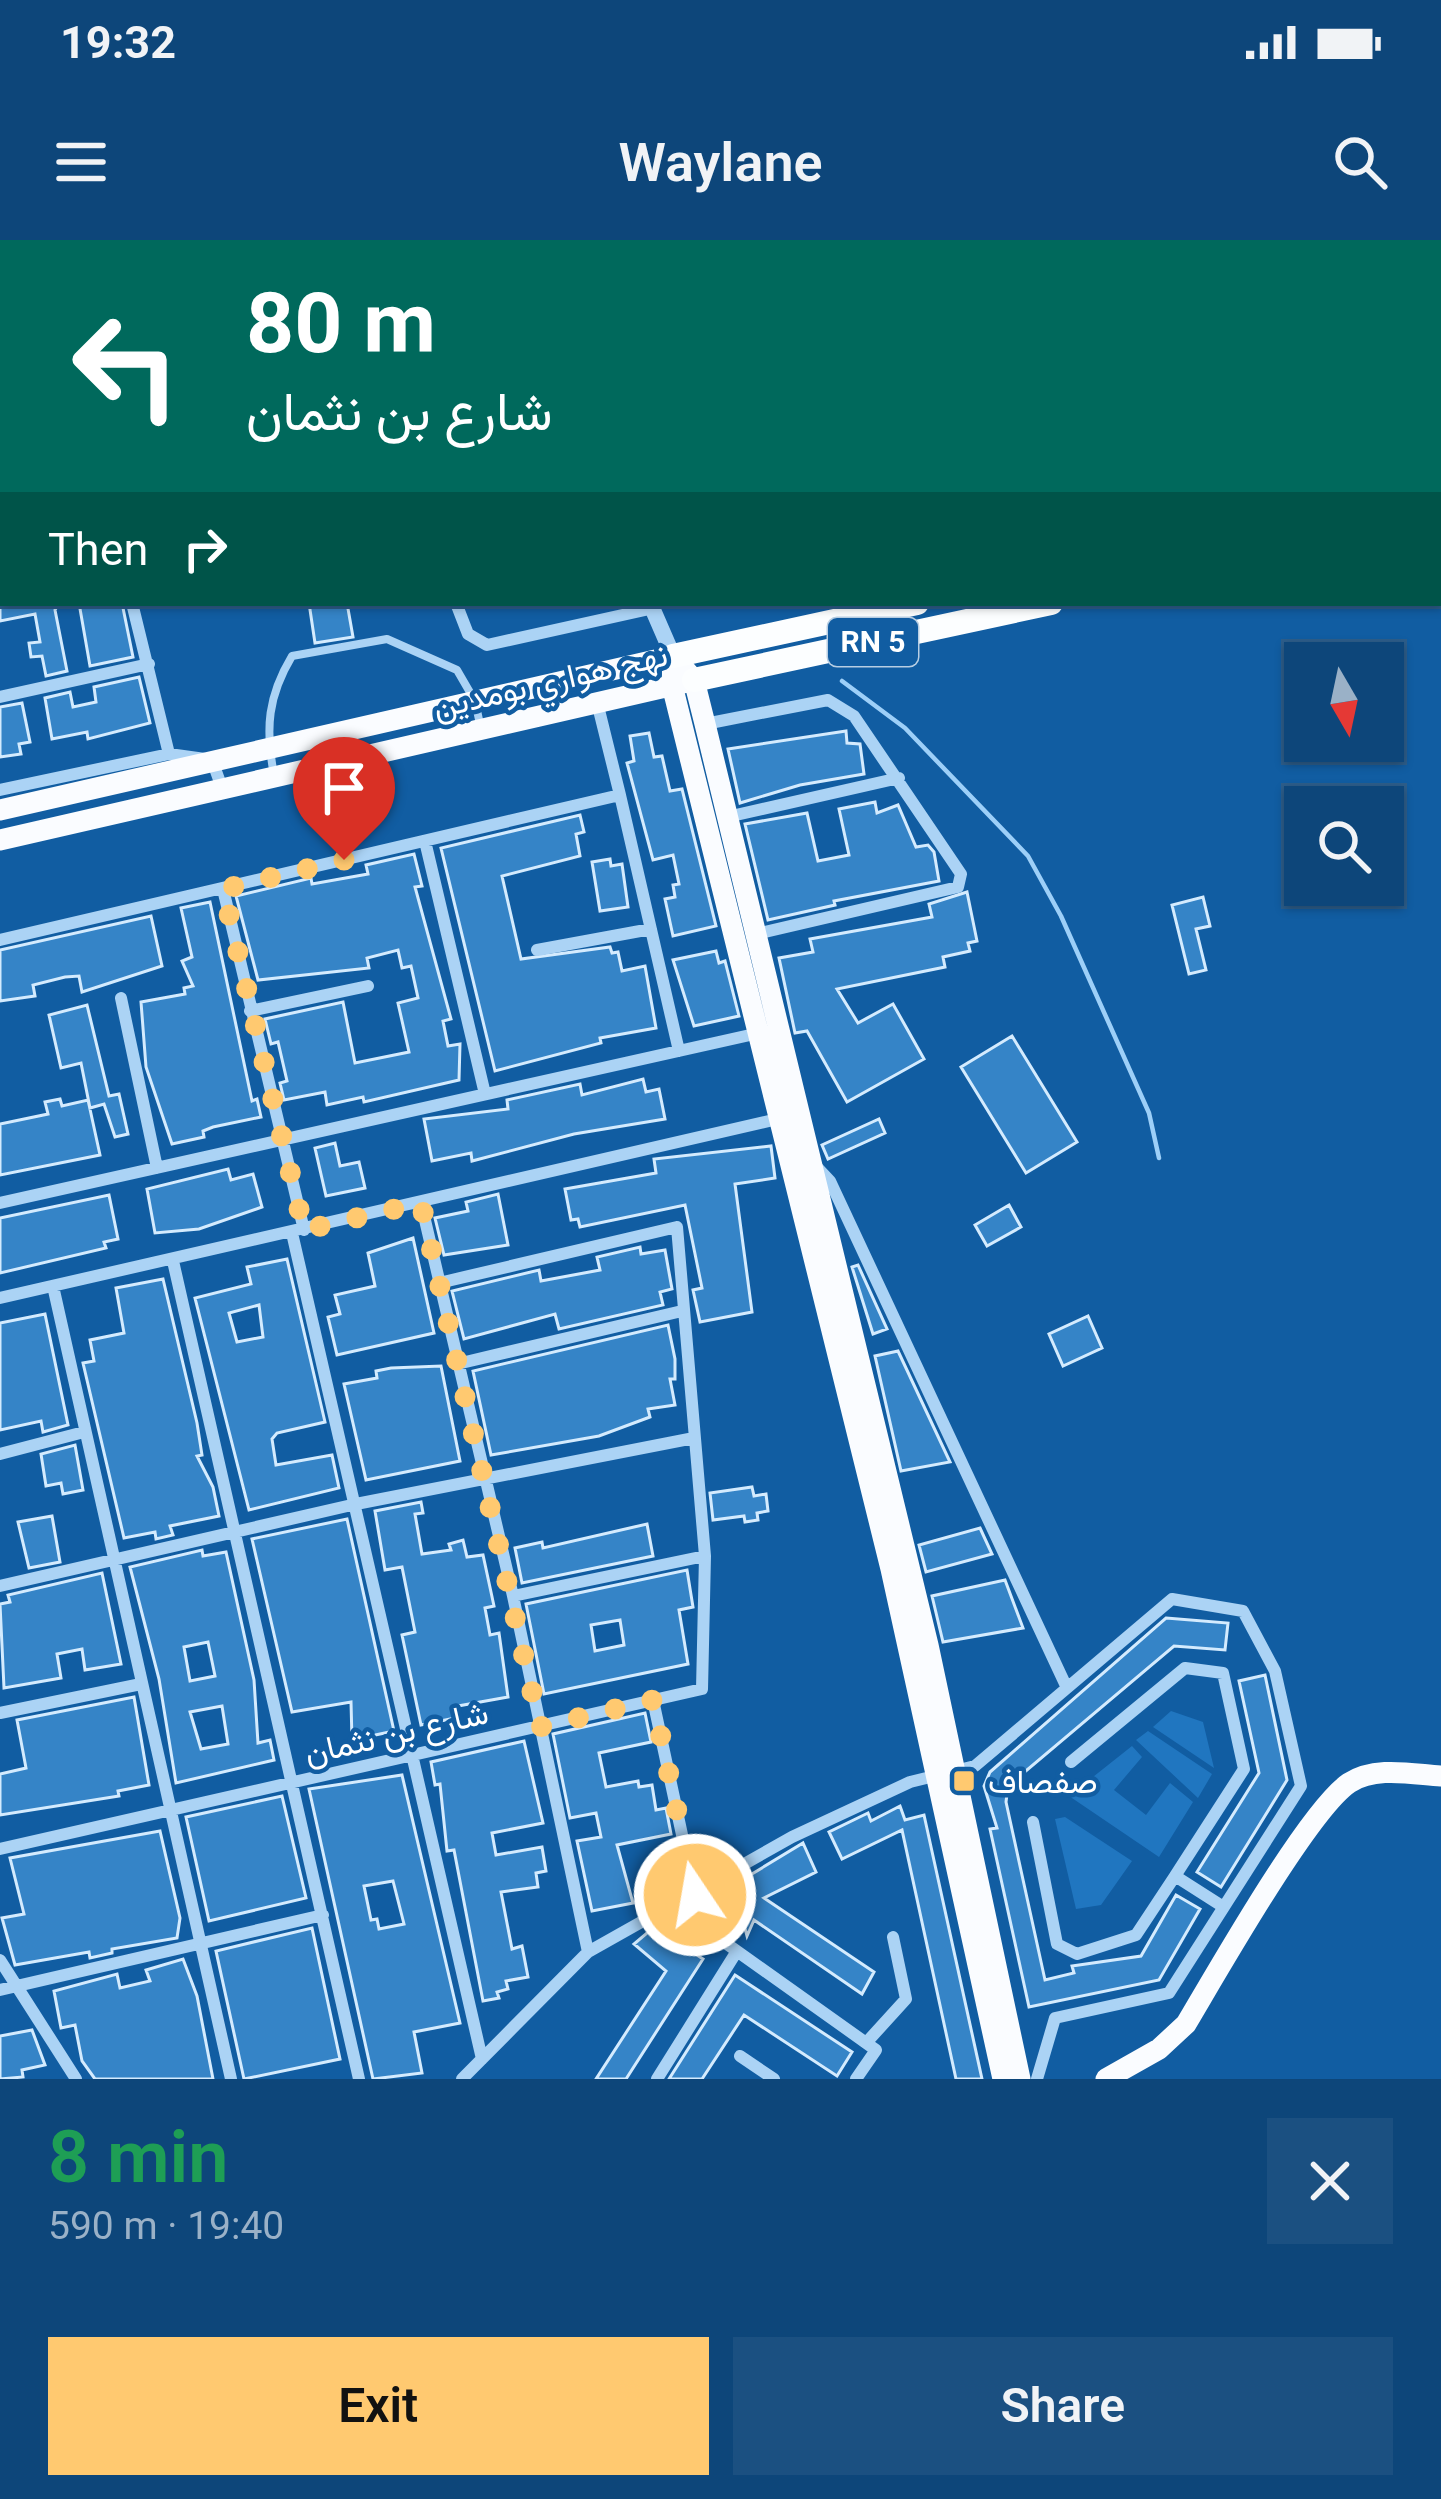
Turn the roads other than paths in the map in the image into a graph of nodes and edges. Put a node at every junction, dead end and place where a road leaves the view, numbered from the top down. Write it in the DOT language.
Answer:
graph roads {
  1 [pos="0,568"];
  2 [pos="0,580"];
  3 [pos="134,606"];
  4 [pos="457,606"];
  5 [pos="652,606"];
  6 [pos="1021,606"];
  7 [pos="884,607"];
  8 [pos="991,609"];
  9 [pos="885,640"];
  10 [pos="673,656"];
  11 [pos="149,664"];
  12 [pos="683,683"];
  13 [pos="0,697"];
  14 [pos="475,701"];
  15 [pos="597,702"];
  16 [pos="705,724"];
  17 [pos="482,730"];
  18 [pos="269,748"];
  19 [pos="169,754"];
  20 [pos="212,760"];
  21 [pos="274,776"];
  22 [pos="899,778"];
  23 [pos="222,788"];
  24 [pos="0,790"];
  25 [pos="620,795"];
  26 [pos="0,810"];
  27 [pos="727,817"];
  28 [pos="0,840"];
  29 [pos="425,841"];
  30 [pos="223,889"];
  31 [pos="651,929"];
  32 [pos="756,934"];
  33 [pos="0,940"];
  34 [pos="537,950"];
  35 [pos="368,986"];
  36 [pos="121,998"];
  37 [pos="250,1011"];
  38 [pos="760,1033"];
  39 [pos="680,1051"];
  40 [pos="485,1094"];
  41 [pos="790,1117"];
  42 [pos="280,1141"];
  43 [pos="809,1159"];
  44 [pos="157,1168"];
  45 [pos="0,1203"];
  46 [pos="421,1203"];
  47 [pos="298,1232"];
  48 [pos="173,1261"];
  49 [pos="439,1283"];
  50 [pos="53,1286"];
  51 [pos="0,1298"];
  52 [pos="682,1311"];
  53 [pos="457,1364"];
  54 [pos="84,1432"];
  55 [pos="694,1438"];
  56 [pos="0,1454"];
  57 [pos="484,1477"];
  58 [pos="356,1504"];
  59 [pos="237,1531"];
  60 [pos="705,1556"];
  61 [pos="113,1558"];
  62 [pos="0,1586"];
  63 [pos="513,1596"];
  64 [pos="141,1684"];
  65 [pos="1067,1688"];
  66 [pos="653,1700"];
  67 [pos="0,1712"];
  68 [pos="540,1727"];
  69 [pos="413,1756"];
  70 [pos="1071,1762"];
  71 [pos="945,1773"];
  72 [pos="1441,1776"];
  73 [pos="293,1783"];
  74 [pos="170,1811"];
  75 [pos="1033,1822"];
  76 [pos="0,1849"];
  77 [pos="1175,1876"];
  78 [pos="695,1895"];
  79 [pos="1222,1906"];
  80 [pos="675,1907"];
  81 [pos="323,1915"];
  82 [pos="893,1936"];
  83 [pos="201,1947"];
  84 [pos="588,1952"];
  85 [pos="737,1952"];
  86 [pos="0,1960"];
  87 [pos="18,1987"];
  88 [pos="0,1990"];
  89 [pos="866,2043"];
  90 [pos="740,2056"];
  91 [pos="482,2059"];
  92 [pos="76,2079"];
  93 [pos="231,2079"];
  94 [pos="359,2079"];
  95 [pos="462,2079"];
  96 [pos="657,2079"];
  97 [pos="774,2079"];
  98 [pos="856,2079"];
  99 [pos="1003,2079"];
  100 [pos="1020,2079"];
  101 [pos="1036,2079"];
  102 [pos="1106,2079"];
  1 -- 2 [label="street"];
  3 -- 11 [label="street"];
  4 -- 5 [label="street"];
  5 -- 10 [label="street"];
  6 -- 8 [label="highway, RN 5"];
  7 -- 9 [label="street"];
  7 -- 10 [label="highway, RN 5"];
  8 -- 9 [label="highway, RN 5"];
  9 -- 12 [label="highway, RN 5"];
  10 -- 12 [label="main road"];
  10 -- 14 [label="main road, نهج هواري بومدين / RN 5"];
  11 -- 13 [label="street"];
  11 -- 19 [label="street"];
  12 -- 15 [label="main road, نهج هواري بومدين / RN 5"];
  12 -- 16 [label="main road"];
  12 -- 38 [label="main road"];
  14 -- 17 [label="lane"];
  14 -- 18 [label="main road, نهج هواري بومدين / RN 5"];
  14 -- 18 [label="lane"];
  15 -- 17 [label="main road, نهج هواري بومدين / RN 5"];
  15 -- 25 [label="street"];
  16 -- 22 [label="street"];
  16 -- 27 [label="main road"];
  17 -- 21 [label="main road, نهج هواري بومدين / RN 5"];
  18 -- 20 [label="main road, نهج هواري بومدين / RN 5"];
  18 -- 21 [label="lane"];
  19 -- 20 [label="street"];
  19 -- 24 [label="street"];
  20 -- 23 [label="street"];
  20 -- 26 [label="main road, نهج هواري بومدين / RN 5"];
  21 -- 23 [label="main road, نهج هواري بومدين / RN 5"];
  22 -- 27 [label="street"];
  22 -- 32 [label="street"];
  23 -- 28 [label="main road, نهج هواري بومدين / RN 5"];
  25 -- 29 [label="street"];
  25 -- 31 [label="street"];
  27 -- 32 [label="main road"];
  29 -- 30 [label="street"];
  29 -- 40 [label="street"];
  30 -- 33 [label="street"];
  30 -- 37 [label="street"];
  31 -- 34 [label="street"];
  31 -- 39 [label="street"];
  32 -- 41 [label="main road"];
  35 -- 37 [label="street"];
  36 -- 44 [label="street"];
  37 -- 42 [label="street"];
  38 -- 39 [label="street"];
  38 -- 41 [label="main road"];
  39 -- 40 [label="street"];
  40 -- 42 [label="street"];
  41 -- 43 [label="main road"];
  41 -- 46 [label="street"];
  41 -- 71 [label="main road"];
  42 -- 44 [label="street"];
  42 -- 47 [label="street"];
  43 -- 65 [label="street"];
  43 -- 71 [label="main road"];
  44 -- 45 [label="street"];
  46 -- 47 [label="street"];
  46 -- 49 [label="street"];
  47 -- 48 [label="street"];
  47 -- 58 [label="street"];
  48 -- 50 [label="street"];
  48 -- 59 [label="street"];
  49 -- 52 [label="street, شارع بن نثمان"];
  49 -- 53 [label="street"];
  50 -- 51 [label="street"];
  50 -- 54 [label="street"];
  52 -- 53 [label="street"];
  52 -- 55 [label="street, شارع بن نثمان"];
  53 -- 57 [label="street"];
  54 -- 56 [label="street"];
  54 -- 61 [label="street"];
  55 -- 57 [label="street"];
  55 -- 60 [label="street, شارع بن نثمان"];
  57 -- 58 [label="street"];
  57 -- 63 [label="street"];
  58 -- 59 [label="street"];
  58 -- 69 [label="street"];
  59 -- 61 [label="street"];
  59 -- 73 [label="street"];
  60 -- 63 [label="street"];
  60 -- 66 [label="street, شارع بن نثمان"];
  61 -- 62 [label="street"];
  61 -- 64 [label="street"];
  63 -- 68 [label="street"];
  64 -- 67 [label="street"];
  64 -- 74 [label="street"];
  65 -- 71 [label="street"];
  65 -- 79 [label="street"];
  66 -- 68 [label="street, شارع بن نثمان"];
  66 -- 78 [label="street"];
  68 -- 69 [label="street, شارع بن نثمان"];
  68 -- 84 [label="street"];
  69 -- 73 [label="street, شارع بن نثمان"];
  69 -- 91 [label="street"];
  70 -- 77 [label="street"];
  71 -- 78 [label="street"];
  71 -- 99 [label="main road"];
  71 -- 100 [label="main road"];
  72 -- 102 [label="main road"];
  73 -- 74 [label="street, شارع بن نثمان"];
  73 -- 81 [label="street"];
  74 -- 76 [label="street, شارع بن نثمان"];
  74 -- 83 [label="street"];
  75 -- 77 [label="street"];
  77 -- 79 [label="street"];
  78 -- 80 [label="street"];
  79 -- 101 [label="street"];
  80 -- 84 [label="street"];
  80 -- 85 [label="street"];
  81 -- 83 [label="street"];
  81 -- 94 [label="street"];
  82 -- 89 [label="street"];
  83 -- 87 [label="street"];
  83 -- 93 [label="street"];
  84 -- 91 [label="street"];
  85 -- 89 [label="street"];
  85 -- 96 [label="street"];
  86 -- 87 [label="street"];
  87 -- 88 [label="street"];
  87 -- 92 [label="street"];
  89 -- 98 [label="street"];
  90 -- 97 [label="street"];
  91 -- 95 [label="street"];
}
